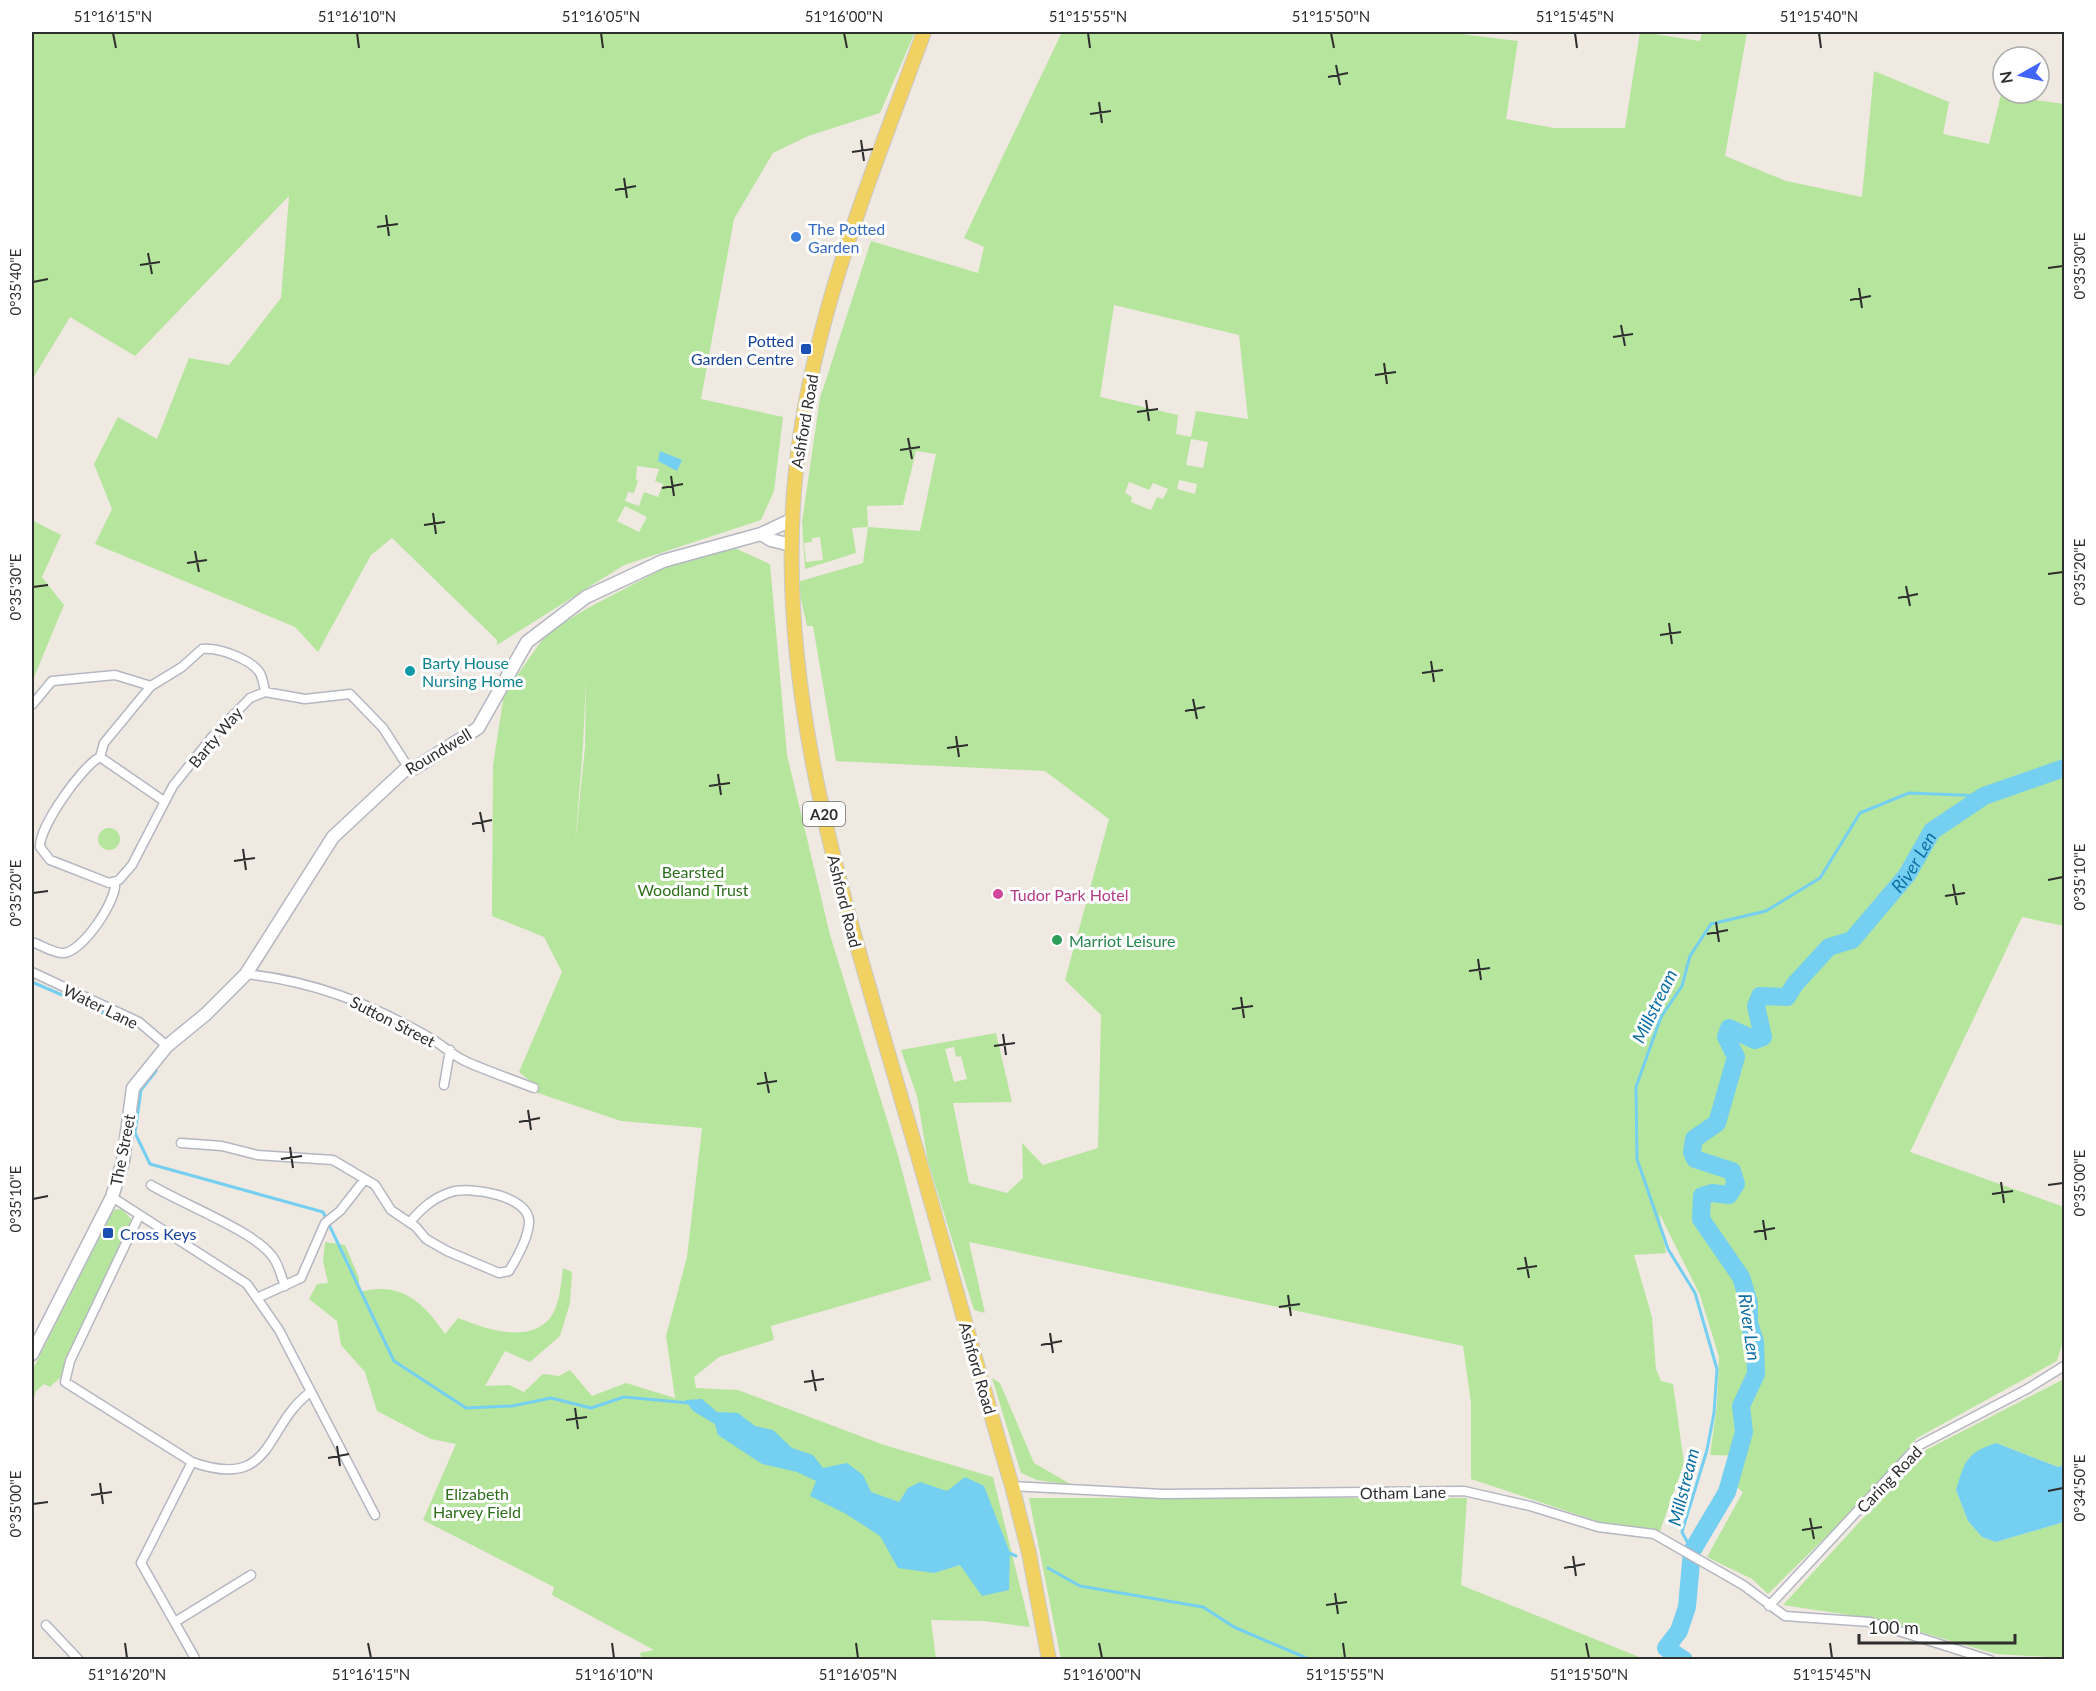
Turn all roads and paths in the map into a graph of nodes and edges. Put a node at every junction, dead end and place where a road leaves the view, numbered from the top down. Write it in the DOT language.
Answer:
graph roads {
  1 [pos="924,32"];
  2 [pos="791,519"];
  3 [pos="761,534"];
  4 [pos="791,545"];
  5 [pos="151,686"];
  6 [pos="265,692"];
  7 [pos="32,705"];
  8 [pos="100,757"];
  9 [pos="408,767"];
  10 [pos="164,801"];
  11 [pos="36,849"];
  12 [pos="115,882"];
  13 [pos="32,942"];
  14 [pos="32,972"];
  15 [pos="246,974"];
  16 [pos="167,1046"];
  17 [pos="450,1050"];
  18 [pos="444,1085"];
  19 [pos="534,1088"];
  20 [pos="181,1143"];
  21 [pos="365,1179"];
  22 [pos="152,1185"];
  23 [pos="112,1197"];
  24 [pos="138,1216"];
  25 [pos="410,1222"];
  26 [pos="285,1286"];
  27 [pos="257,1298"];
  28 [pos="32,1354"];
  29 [pos="2064,1366"];
  30 [pos="309,1392"];
  31 [pos="192,1462"];
  32 [pos="1012,1486"];
  33 [pos="375,1515"];
  34 [pos="251,1575"];
  35 [pos="1768,1606"];
  36 [pos="175,1622"];
  37 [pos="46,1625"];
  38 [pos="80,1659"];
  39 [pos="196,1659"];
  40 [pos="1049,1659"];
  41 [pos="1990,1659"];
  1 -- 2 [label="main road, Ashford Road / A20"];
  2 -- 3 [label="street, Roundwell"];
  2 -- 4 [label="main road, Ashford Road / A20"];
  3 -- 4 [label="street"];
  3 -- 9 [label="street, Roundwell"];
  4 -- 32 [label="main road, Ashford Road / A20"];
  5 -- 6 [label="street"];
  5 -- 7 [label="street"];
  5 -- 8 [label="street"];
  6 -- 9 [label="street"];
  6 -- 10 [label="street, Barty Way"];
  8 -- 10 [label="street"];
  8 -- 11 [label="street"];
  9 -- 15 [label="street, Roundwell"];
  10 -- 12 [label="street, Barty Way"];
  11 -- 12 [label="street"];
  12 -- 13 [label="street"];
  14 -- 16 [label="street, Water Lane"];
  15 -- 16 [label="street, Roundwell"];
  15 -- 17 [label="street, Sutton Street"];
  16 -- 23 [label="street, The Street"];
  17 -- 18 [label="street"];
  17 -- 19 [label="street, Sutton Street"];
  20 -- 21 [label="street"];
  21 -- 25 [label="street"];
  21 -- 26 [label="street"];
  22 -- 26 [label="street"];
  23 -- 24 [label="street"];
  23 -- 28 [label="street, The Street"];
  24 -- 27 [label="street"];
  24 -- 31 [label="street"];
  25 -- 25 [label="street"];
  26 -- 27 [label="street"];
  27 -- 30 [label="street"];
  29 -- 35 [label="street, Caring Road"];
  30 -- 31 [label="street"];
  30 -- 33 [label="street"];
  31 -- 36 [label="street"];
  32 -- 35 [label="street, Otham Lane"];
  32 -- 40 [label="main road, Ashford Road / A20"];
  34 -- 36 [label="street"];
  35 -- 41 [label="street, Otham Lane"];
  36 -- 39 [label="street"];
  37 -- 38 [label="street"];
}
